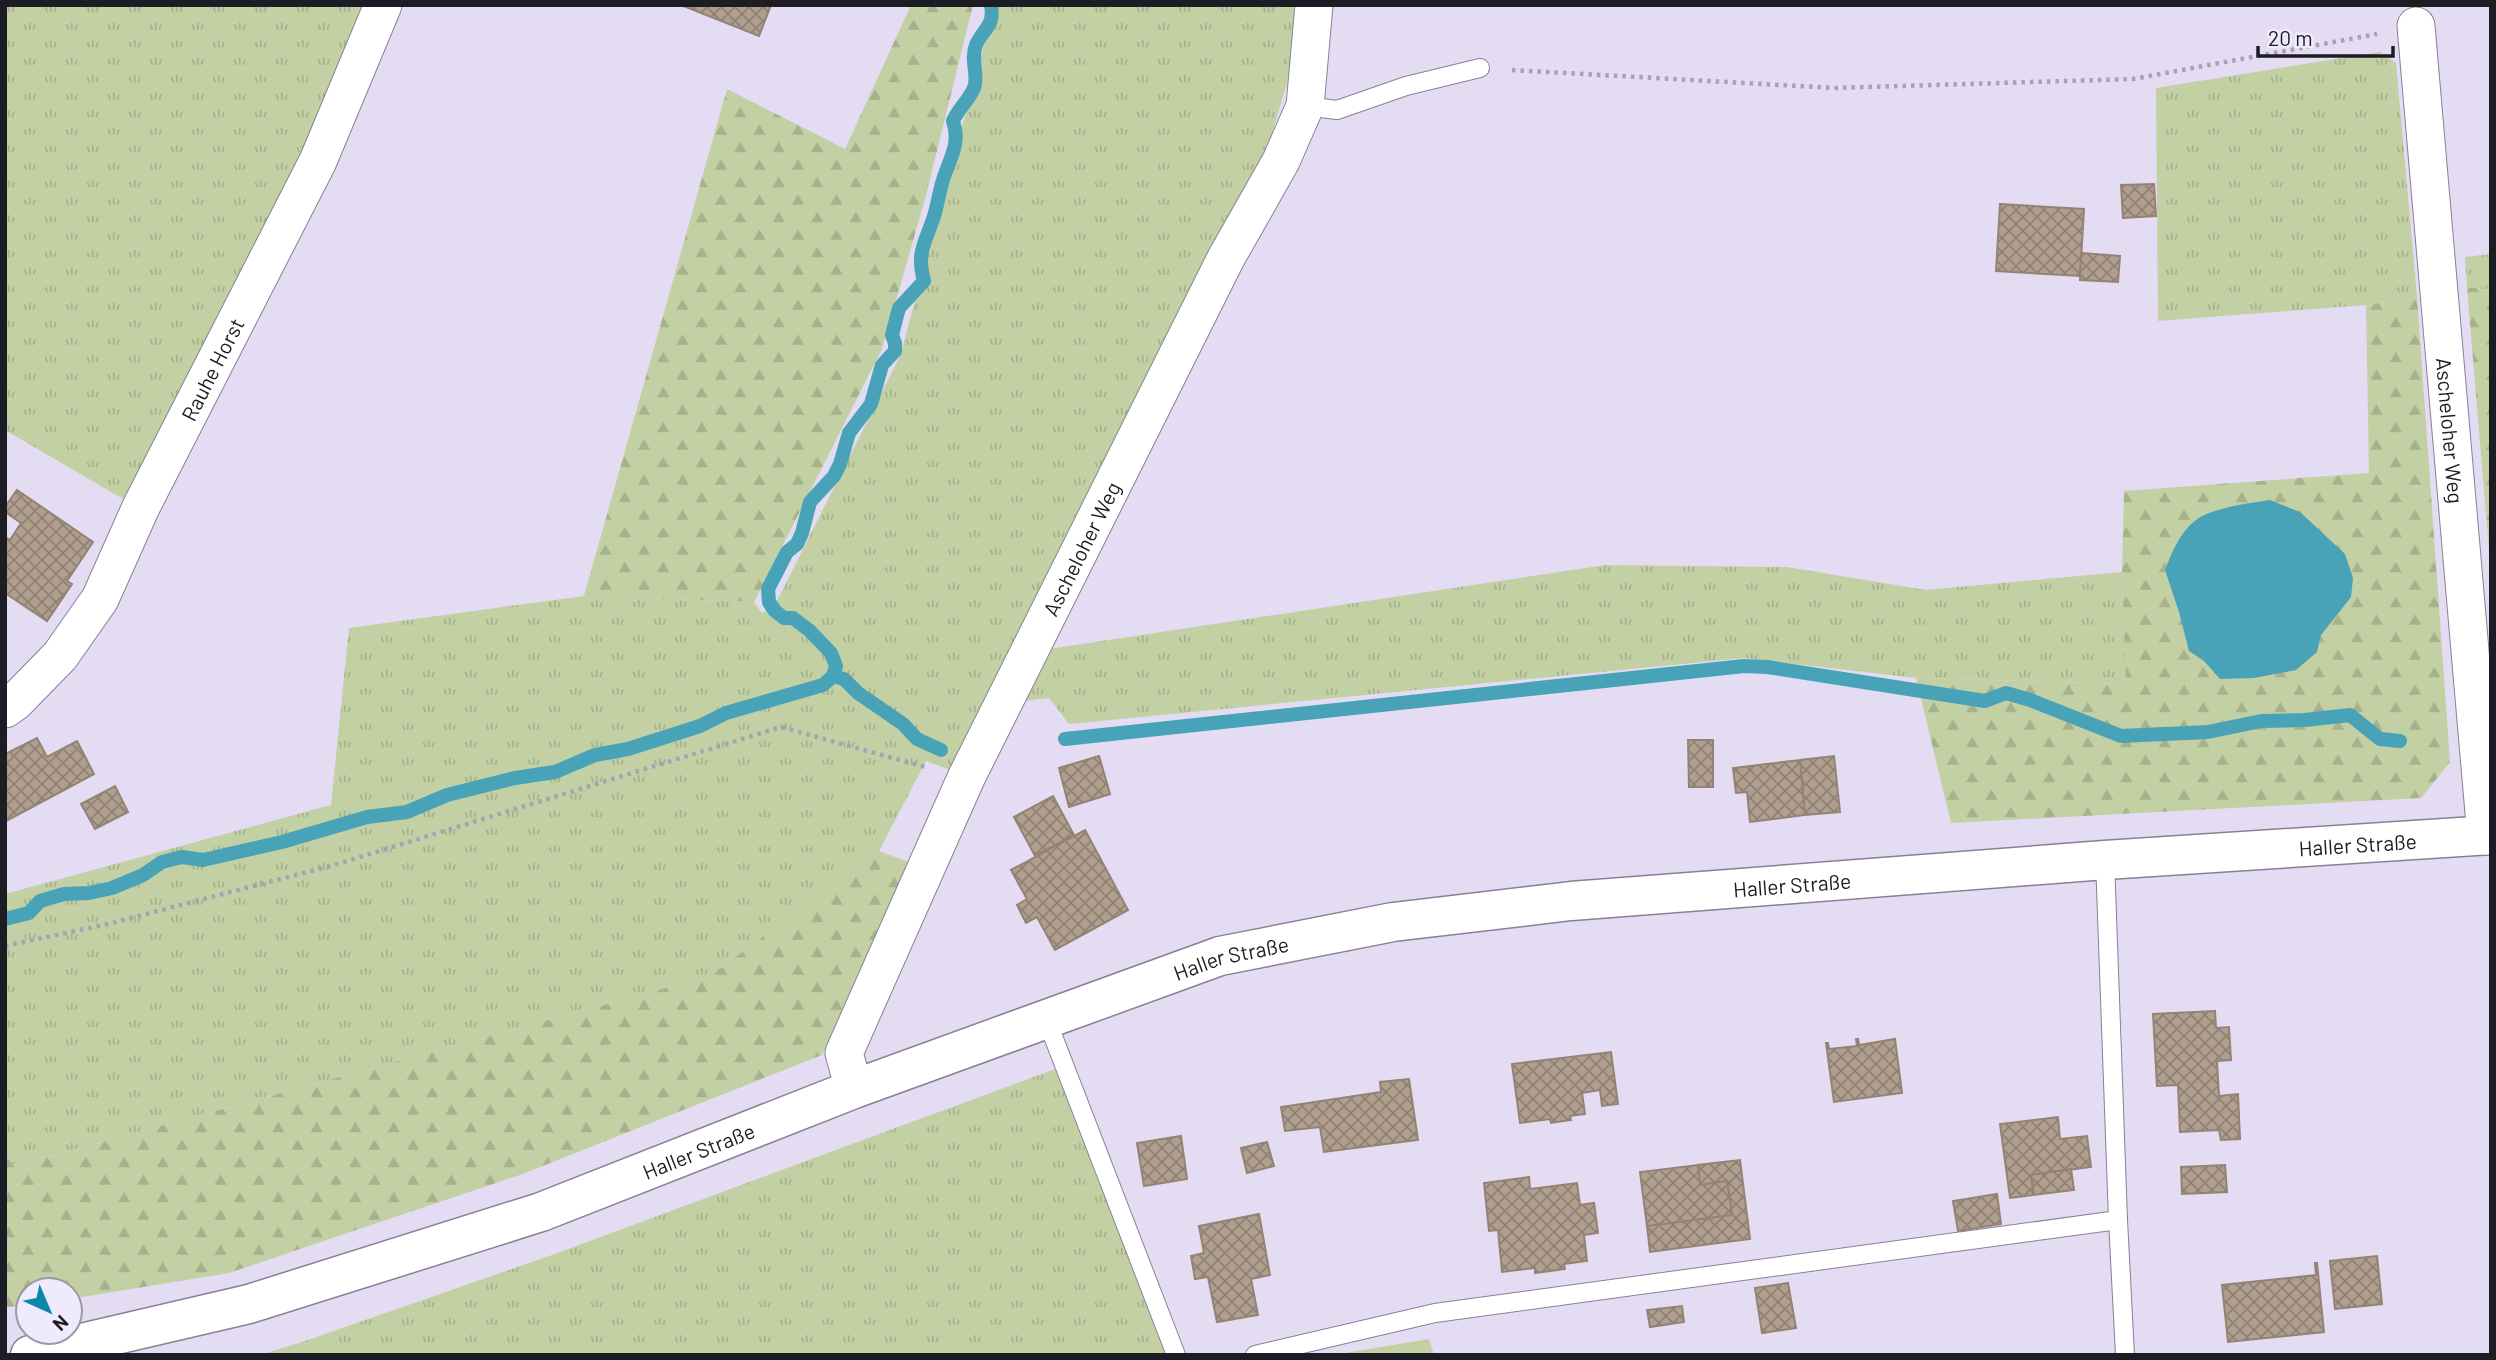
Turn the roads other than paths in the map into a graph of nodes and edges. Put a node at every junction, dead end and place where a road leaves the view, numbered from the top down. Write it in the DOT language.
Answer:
graph roads {
  1 [pos="383,5"];
  2 [pos="1314,5"];
  3 [pos="2416,26"];
  4 [pos="1480,68"];
  5 [pos="1305,106"];
  6 [pos="5,709"];
  7 [pos="2488,835"];
  8 [pos="2105,860"];
  9 [pos="1046,1018"];
  10 [pos="854,1089"];
  11 [pos="2118,1220"];
  12 [pos="5,1347"];
  13 [pos="41,1352"];
  14 [pos="1176,1355"];
  15 [pos="1255,1355"];
  16 [pos="2126,1355"];
  1 -- 6 [label="street, Rauhe Horst"];
  2 -- 5 [label="street, Ascheloher Weg"];
  3 -- 7 [label="street, Ascheloher Weg"];
  4 -- 5 [label="lane"];
  5 -- 10 [label="street, Ascheloher Weg"];
  7 -- 8 [label="street, Haller Straße"];
  8 -- 9 [label="street, Haller Straße"];
  8 -- 11 [label="lane"];
  9 -- 10 [label="street, Haller Straße"];
  9 -- 14 [label="lane"];
  10 -- 13 [label="street, Haller Straße"];
  11 -- 15 [label="lane"];
  11 -- 16 [label="lane"];
  12 -- 13 [label="street, Haller Straße"];
}
